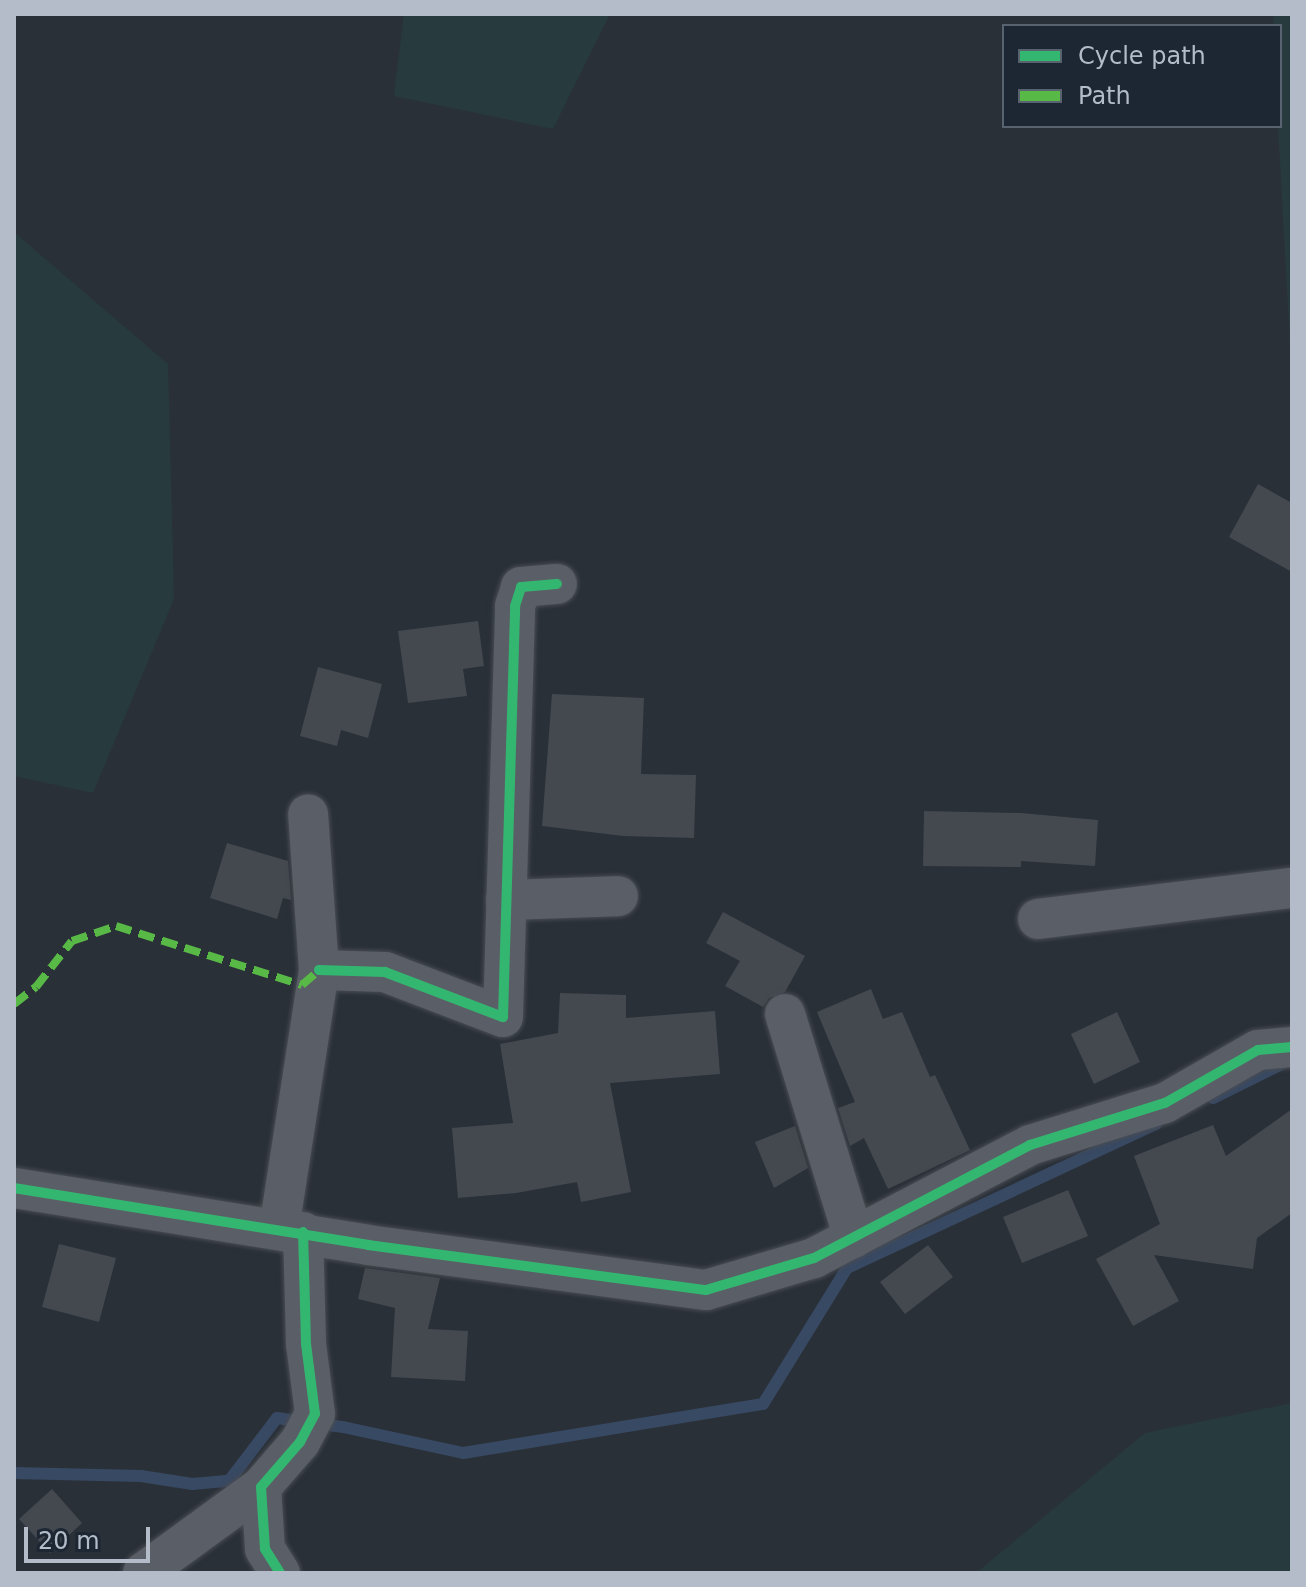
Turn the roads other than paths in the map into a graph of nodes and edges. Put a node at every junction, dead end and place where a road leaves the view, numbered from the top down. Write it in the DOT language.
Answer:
graph roads {
  1 [pos="557,584"];
  2 [pos="308,814"];
  3 [pos="1292,888"];
  4 [pos="618,896"];
  5 [pos="506,900"];
  6 [pos="1038,919"];
  7 [pos="319,970"];
  8 [pos="785,1014"];
  9 [pos="1279,1054"];
  10 [pos="14,1188"];
  11 [pos="291,1231"];
  12 [pos="854,1238"];
  13 [pos="261,1487"];
  14 [pos="143,1573"];
  15 [pos="280,1573"];
  1 -- 5 [label="street"];
  2 -- 7 [label="street"];
  3 -- 6 [label="street"];
  4 -- 5 [label="street"];
  5 -- 7 [label="street"];
  7 -- 11 [label="street"];
  8 -- 12 [label="street"];
  9 -- 12 [label="street"];
  10 -- 11 [label="street"];
  11 -- 12 [label="street"];
  11 -- 13 [label="street"];
  13 -- 14 [label="street"];
  13 -- 15 [label="street"];
}
